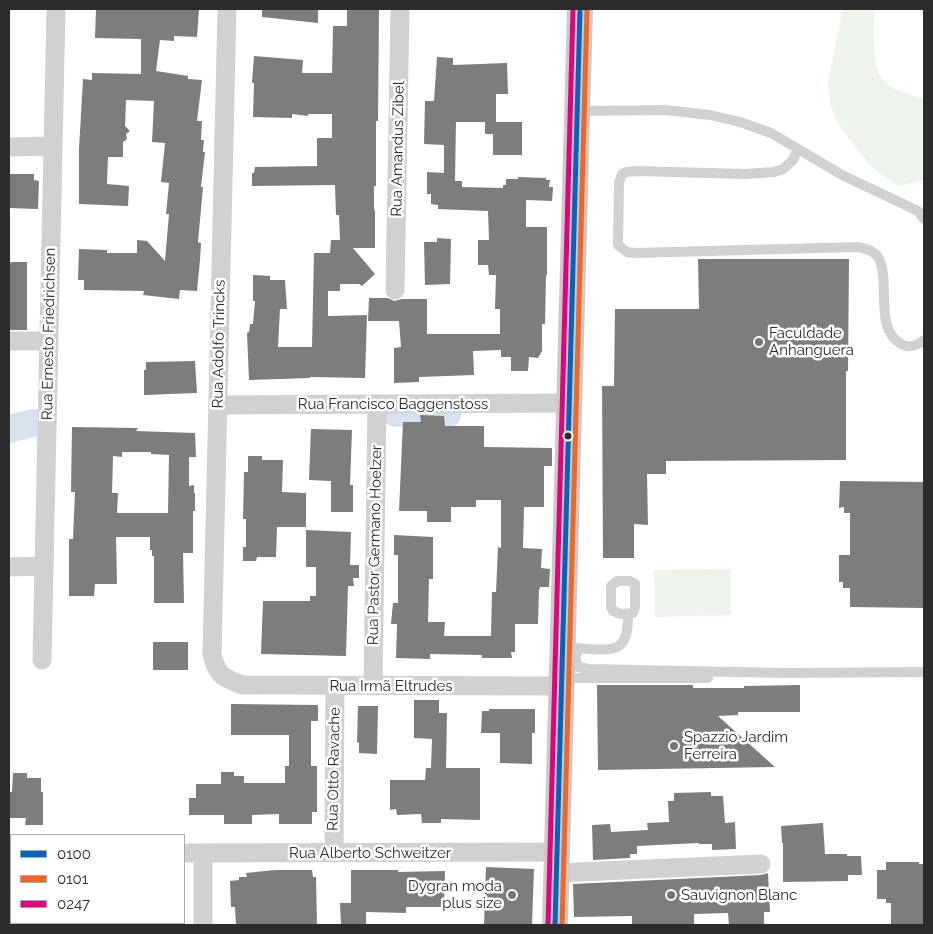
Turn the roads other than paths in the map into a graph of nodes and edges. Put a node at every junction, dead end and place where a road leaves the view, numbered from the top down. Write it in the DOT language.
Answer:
graph roads {
  1 [pos="56,9"];
  2 [pos="227,9"];
  3 [pos="400,9"];
  4 [pos="580,9"];
  5 [pos="577,111"];
  6 [pos="53,146"];
  7 [pos="9,147"];
  8 [pos="798,149"];
  9 [pos="924,219"];
  10 [pos="395,290"];
  11 [pos="924,340"];
  12 [pos="9,341"];
  13 [pos="48,341"];
  14 [pos="569,403"];
  15 [pos="218,404"];
  16 [pos="377,404"];
  17 [pos="9,566"];
  18 [pos="44,566"];
  19 [pos="628,614"];
  20 [pos="571,648"];
  21 [pos="42,660"];
  22 [pos="924,672"];
  23 [pos="222,677"];
  24 [pos="708,678"];
  25 [pos="561,682"];
  26 [pos="335,686"];
  27 [pos="373,686"];
  28 [pos="185,853"];
  29 [pos="203,853"];
  30 [pos="334,853"];
  31 [pos="557,862"];
  32 [pos="761,864"];
  33 [pos="203,925"];
  34 [pos="555,925"];
  1 -- 6 [label="street, Rua Ernesto Friedrichsen"];
  2 -- 15 [label="street, Rua Adolfo Trincks"];
  3 -- 10 [label="street, Rua Amandus Zibel"];
  4 -- 5 [label="main road"];
  5 -- 8 [label="lane"];
  5 -- 14 [label="main road"];
  6 -- 7 [label="street"];
  6 -- 13 [label="street, Rua Ernesto Friedrichsen"];
  8 -- 9 [label="lane"];
  8 -- 11 [label="lane"];
  12 -- 13 [label="street"];
  13 -- 18 [label="street, Rua Ernesto Friedrichsen"];
  14 -- 16 [label="street, Rua Francisco Baggenstoss"];
  14 -- 20 [label="main road"];
  15 -- 16 [label="street, Rua Francisco Baggenstoss"];
  15 -- 23 [label="street, Rua Adolfo Trincks"];
  16 -- 27 [label="street, Rua Pastor Germano Hoelzer"];
  17 -- 18 [label="street"];
  18 -- 21 [label="street, Rua Ernesto Friedrichsen"];
  19 -- 20 [label="lane"];
  20 -- 22 [label="lane"];
  20 -- 25 [label="main road"];
  23 -- 26 [label="street, Rua Irmã Eltrudes"];
  24 -- 25 [label="lane"];
  25 -- 27 [label="street, Rua Irmã Eltrudes"];
  25 -- 31 [label="main road"];
  26 -- 27 [label="street, Rua Irmã Eltrudes"];
  26 -- 30 [label="street, Rua Otto Ravache"];
  28 -- 29 [label="street, Rua Alberto Schweitzer"];
  29 -- 30 [label="street, Rua Alberto Schweitzer"];
  29 -- 33 [label="street"];
  30 -- 31 [label="street, Rua Alberto Schweitzer"];
  31 -- 32 [label="street, Rua Alberto Schweitzer"];
  31 -- 34 [label="main road"];
}
